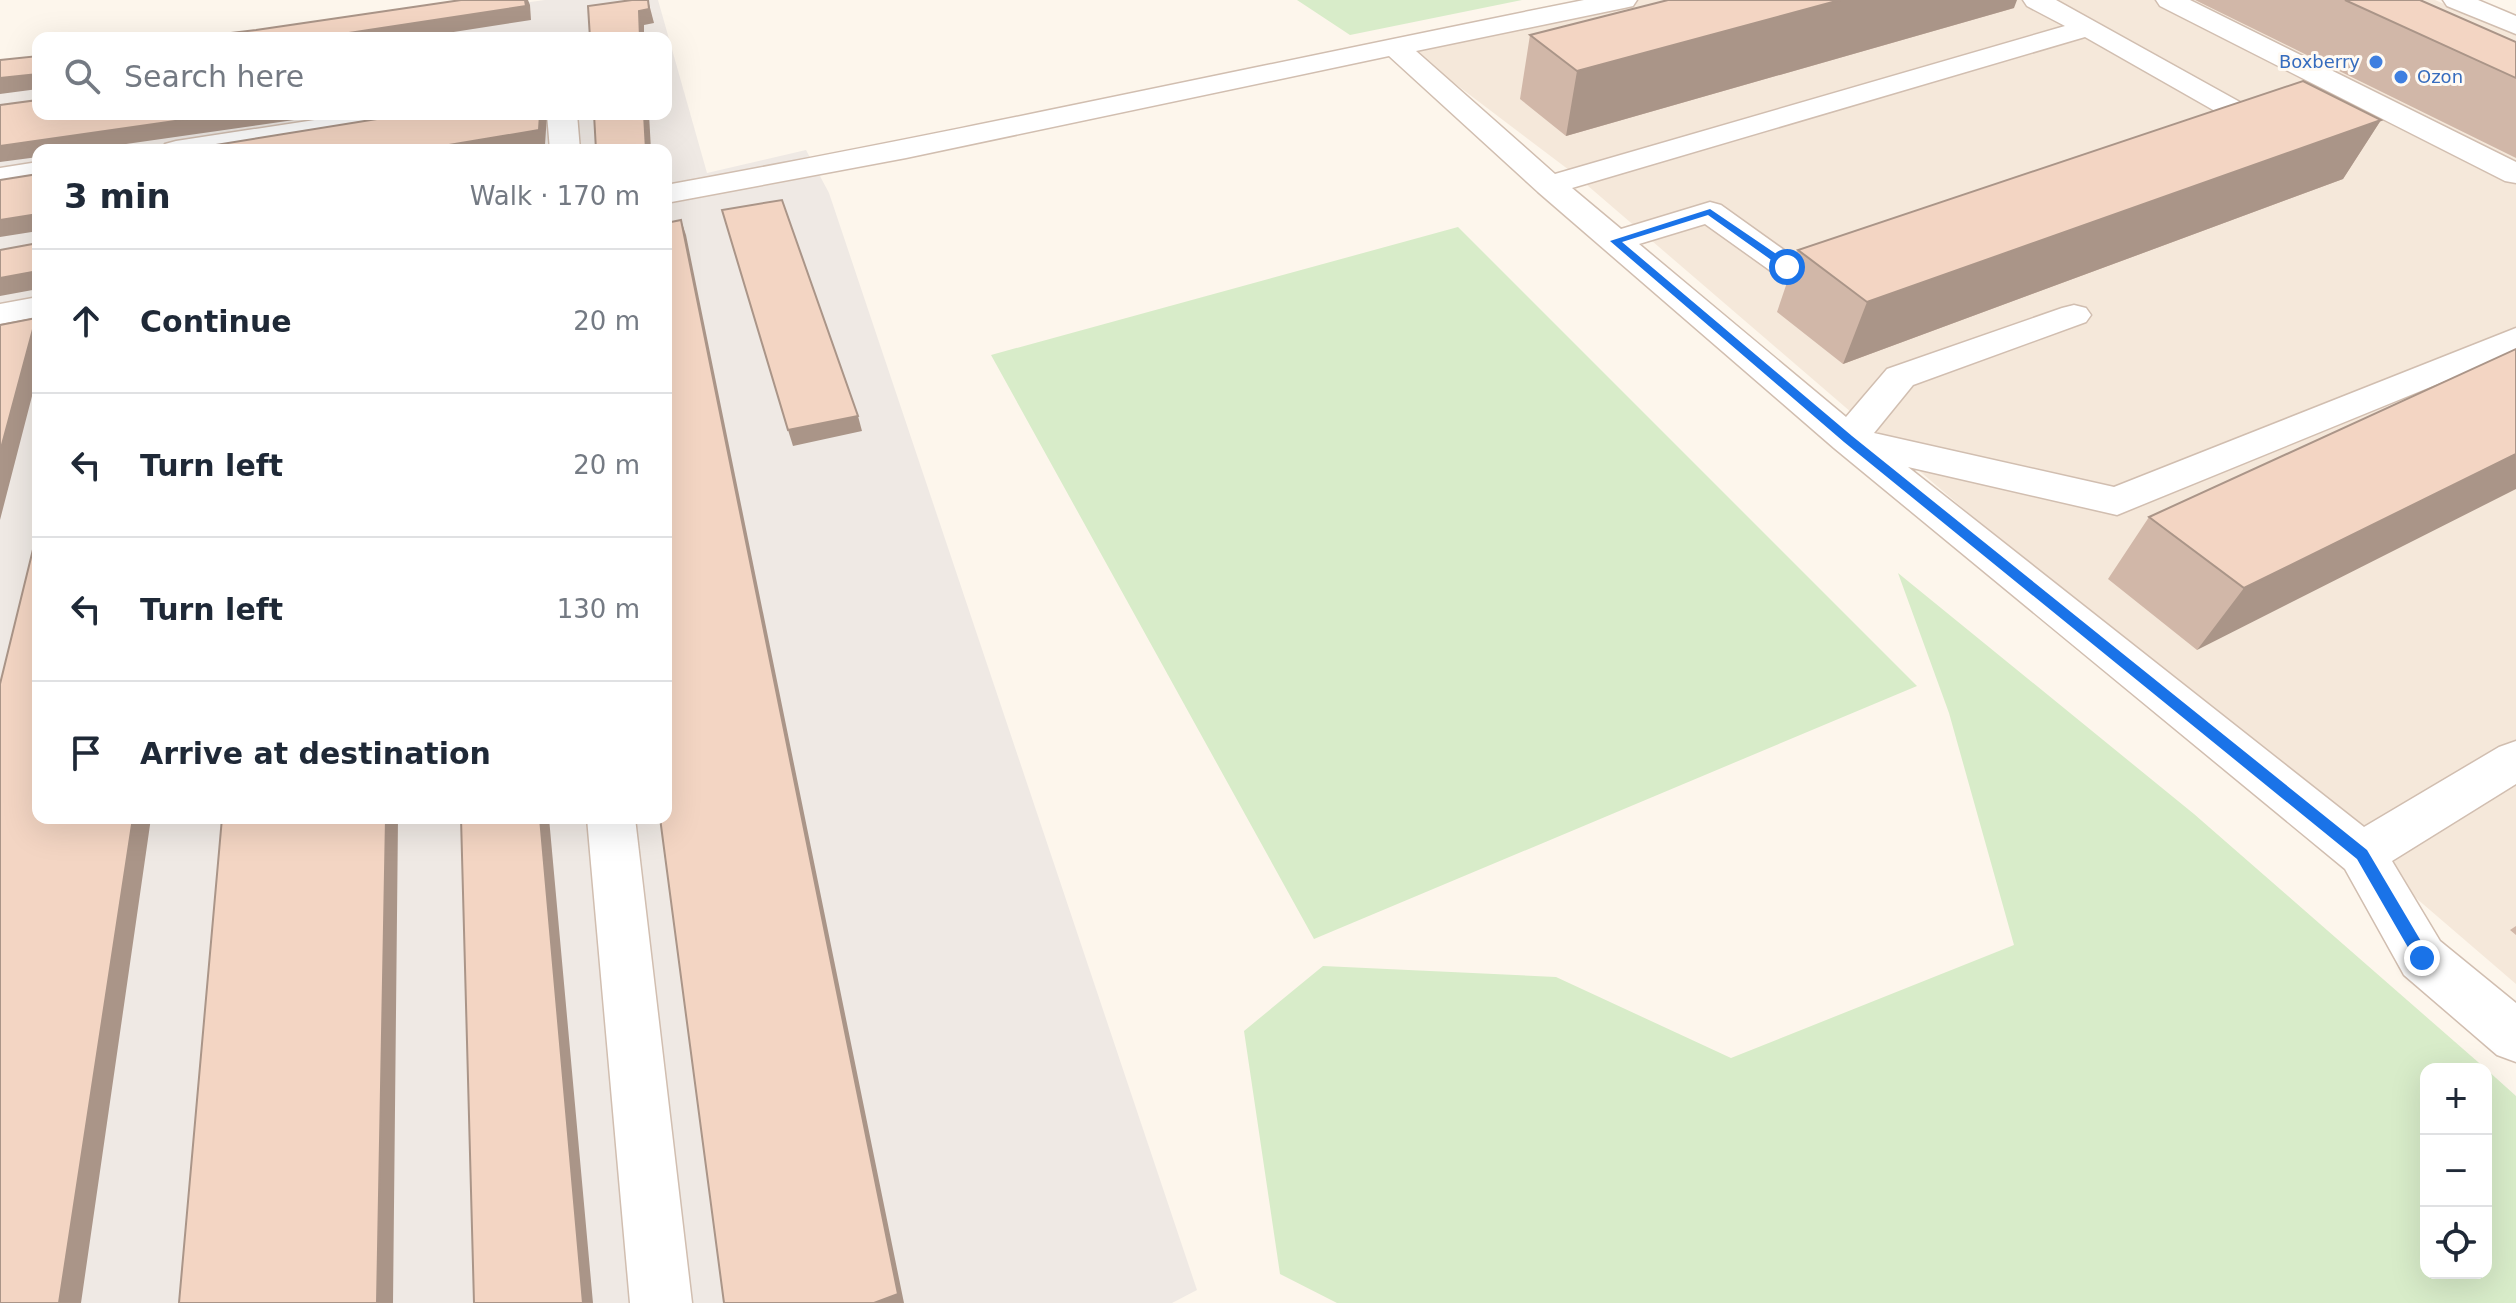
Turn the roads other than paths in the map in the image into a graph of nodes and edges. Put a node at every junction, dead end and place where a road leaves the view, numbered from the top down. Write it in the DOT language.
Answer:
graph roads {
  1 [pos="1624,0"];
  2 [pos="2036,0"];
  3 [pos="2169,0"];
  4 [pos="2456,0"];
  5 [pos="2516,26"];
  6 [pos="2088,28"];
  7 [pos="1393,45"];
  8 [pos="374,120"];
  9 [pos="562,120"];
  10 [pos="2187,136"];
  11 [pos="216,144"];
  12 [pos="564,144"];
  13 [pos="32,172"];
  14 [pos="2516,174"];
  15 [pos="0,177"];
  16 [pos="1549,185"];
  17 [pos="672,193"];
  18 [pos="1876,238"];
  19 [pos="1615,241"];
  20 [pos="32,308"];
  21 [pos="0,314"];
  22 [pos="2074,315"];
  23 [pos="2516,339"];
  24 [pos="1848,439"];
  25 [pos="2516,760"];
  26 [pos="612,824"];
  27 [pos="2362,854"];
  28 [pos="2516,1037"];
  29 [pos="661,1303"];
  1 -- 7 [label="street"];
  2 -- 6 [label="street"];
  3 -- 14 [label="street"];
  4 -- 5 [label="street"];
  6 -- 10 [label="street"];
  6 -- 16 [label="street"];
  7 -- 16 [label="street"];
  7 -- 17 [label="street"];
  8 -- 11 [label="street"];
  9 -- 12 [label="street"];
  13 -- 15 [label="street"];
  16 -- 19 [label="street"];
  18 -- 19 [label="street"];
  19 -- 24 [label="street"];
  20 -- 21 [label="street"];
  22 -- 24 [label="street"];
  23 -- 24 [label="street"];
  24 -- 27 [label="street"];
  25 -- 27 [label="street"];
  26 -- 29 [label="street"];
  27 -- 28 [label="street"];
}
